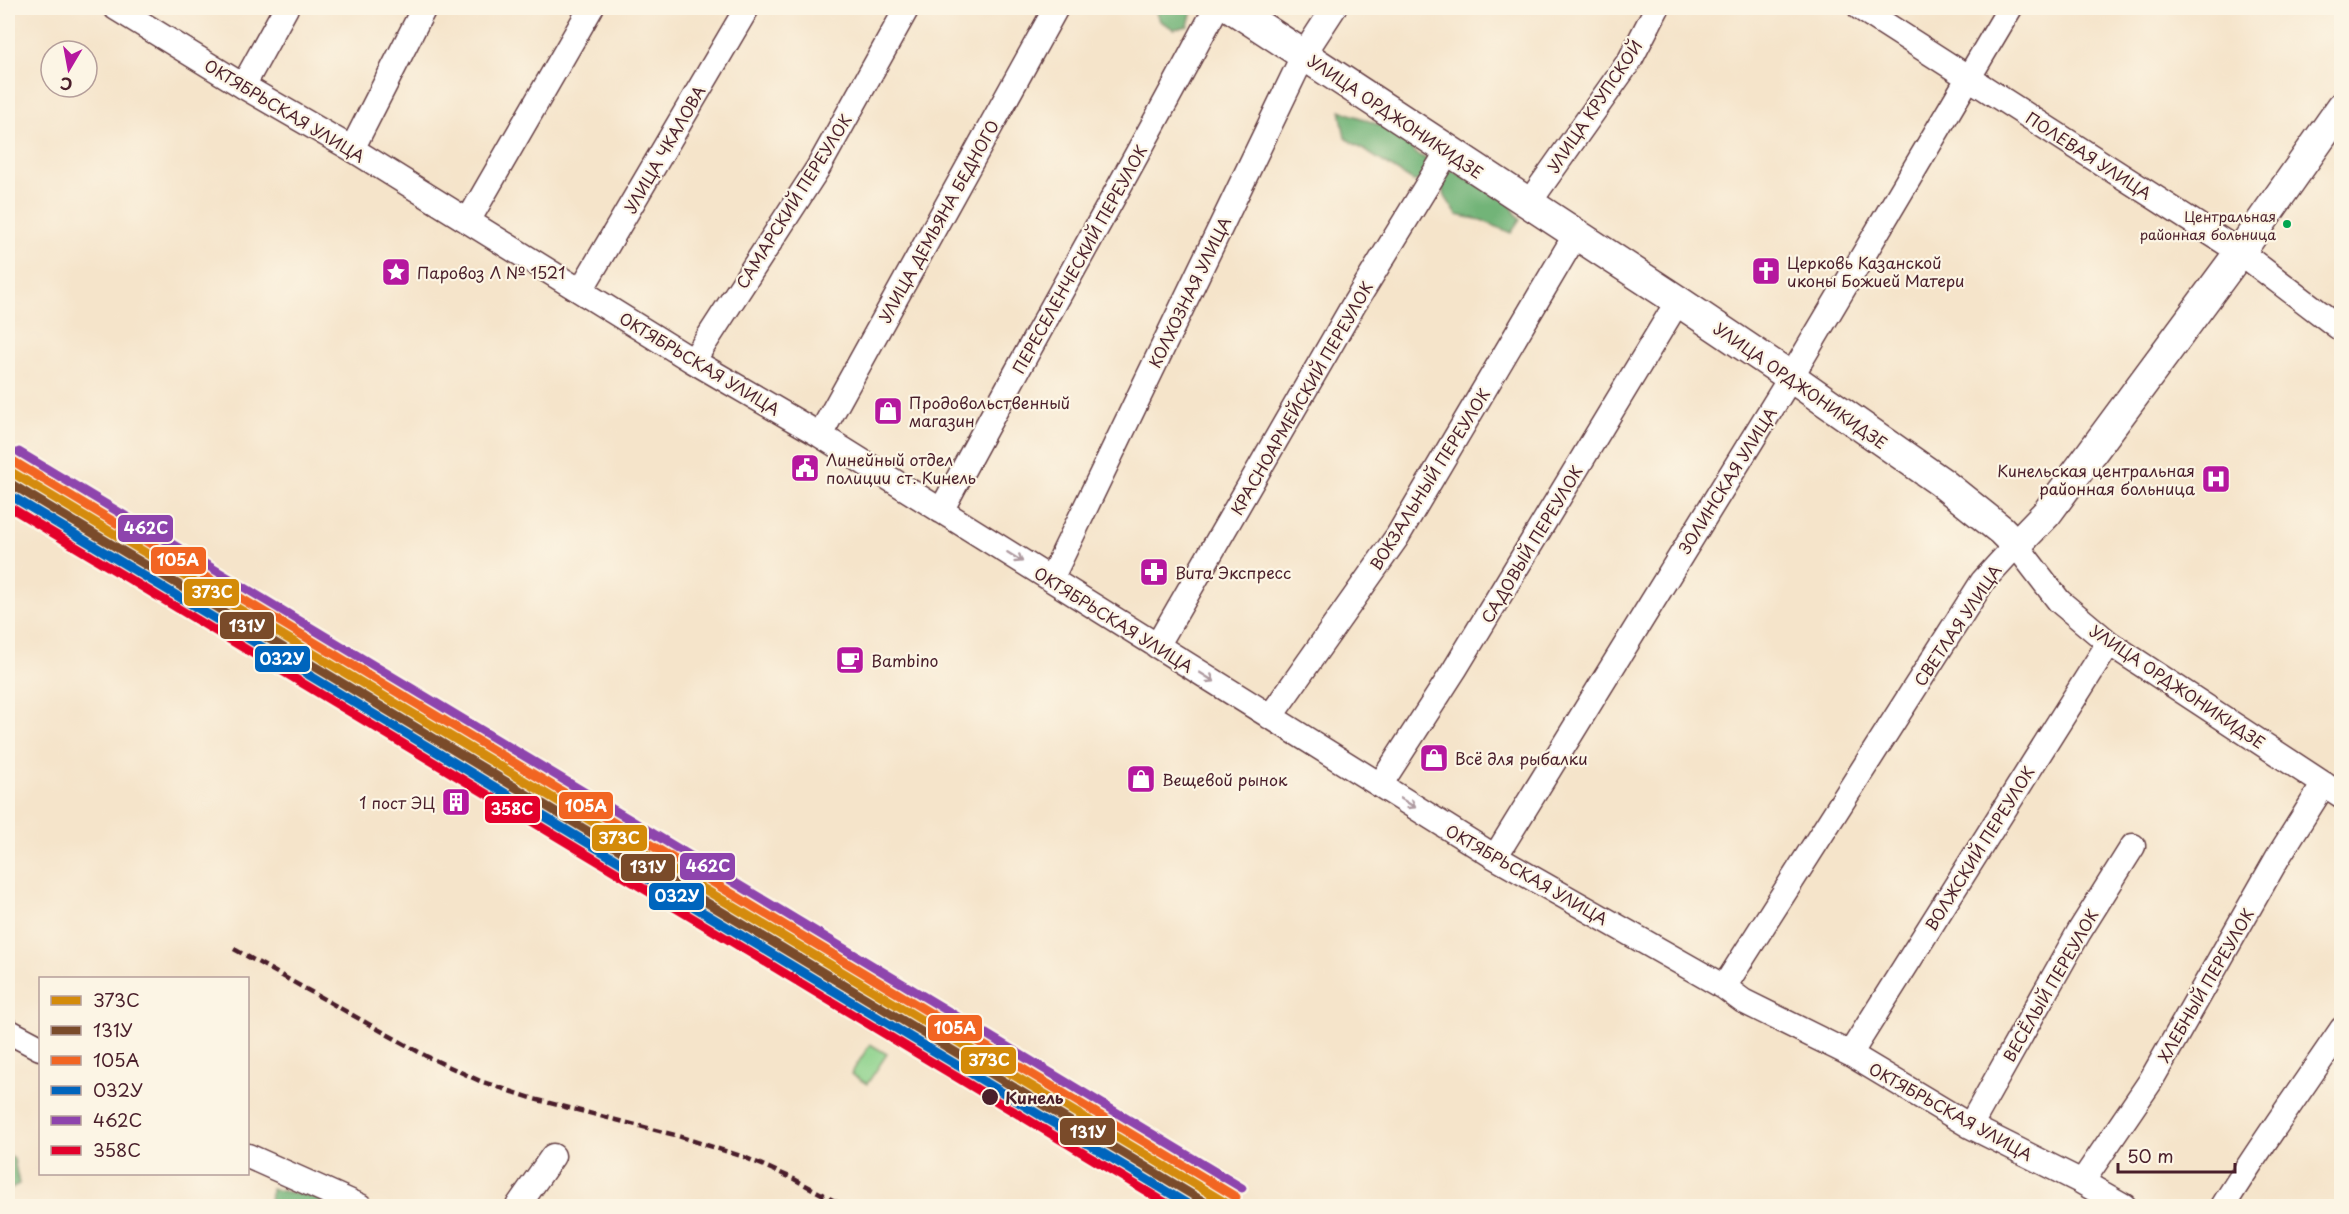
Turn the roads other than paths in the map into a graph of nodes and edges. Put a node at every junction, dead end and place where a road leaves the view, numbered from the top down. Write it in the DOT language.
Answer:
graph roads {
  1 [pos="286,8"];
  2 [pos="424,8"];
  3 [pos="591,8"];
  4 [pos="747,8"];
  5 [pos="907,8"];
  6 [pos="1056,8"];
  7 [pos="1216,8"];
  8 [pos="1232,8"];
  9 [pos="1334,8"];
  10 [pos="1657,8"];
  11 [pos="1860,8"];
  12 [pos="2010,8"];
  13 [pos="122,9"];
  14 [pos="1304,54"];
  15 [pos="1969,78"];
  16 [pos="243,86"];
  17 [pos="2342,107"];
  18 [pos="352,148"];
  19 [pos="1448,151"];
  20 [pos="1528,204"];
  21 [pos="468,221"];
  22 [pos="1576,234"];
  23 [pos="2240,252"];
  24 [pos="581,290"];
  25 [pos="1678,301"];
  26 [pos="2342,330"];
  27 [pos="693,361"];
  28 [pos="1791,377"];
  29 [pos="820,435"];
  30 [pos="941,511"];
  31 [pos="2016,545"];
  32 [pos="1051,579"];
  33 [pos="2109,643"];
  34 [pos="1157,646"];
  35 [pos="1270,717"];
  36 [pos="1380,785"];
  37 [pos="2333,790"];
  38 [pos="2133,846"];
  39 [pos="1495,857"];
  40 [pos="1724,987"];
  41 [pos="2342,1029"];
  42 [pos="8,1031"];
  43 [pos="39,1047"];
  44 [pos="1850,1054"];
  45 [pos="1970,1126"];
  46 [pos="249,1156"];
  47 [pos="554,1156"];
  48 [pos="2082,1182"];
  49 [pos="360,1206"];
  50 [pos="518,1206"];
  51 [pos="2124,1206"];
  52 [pos="2223,1206"];
  1 -- 16 [label="street"];
  2 -- 18 [label="street"];
  3 -- 21 [label="street"];
  4 -- 24 [label="street, УЛИЦА ЧКАЛОВА"];
  5 -- 27 [label="street, САМАРСКИЙ ПЕРЕУЛОК"];
  6 -- 29 [label="street, УЛИЦА ДЕМЬЯНА БЕДНОГО"];
  7 -- 30 [label="street, ПЕРЕСЕЛЕНЧЕСКИЙ ПЕРЕУЛОК"];
  8 -- 14 [label="main road, УЛИЦА ОРДЖОНИКИДЗЕ"];
  9 -- 14 [label="street, КОЛХОЗНАЯ УЛИЦА"];
  10 -- 20 [label="street, УЛИЦА КРУПСКОЙ"];
  11 -- 15 [label="street, ПОЛЕВАЯ УЛИЦА"];
  12 -- 15 [label="street, ЗОЛИНСКАЯ УЛИЦА"];
  13 -- 16 [label="street, ОКТЯБРЬСКАЯ УЛИЦА"];
  14 -- 19 [label="main road, УЛИЦА ОРДЖОНИКИДЗЕ"];
  14 -- 32 [label="street, КОЛХОЗНАЯ УЛИЦА"];
  15 -- 23 [label="street, ПОЛЕВАЯ УЛИЦА"];
  15 -- 28 [label="street, ЗОЛИНСКАЯ УЛИЦА"];
  16 -- 18 [label="street, ОКТЯБРЬСКАЯ УЛИЦА"];
  17 -- 23 [label="main road, СВЕТЛАЯ УЛИЦА"];
  18 -- 21 [label="street, ОКТЯБРЬСКАЯ УЛИЦА"];
  19 -- 20 [label="main road, УЛИЦА ОРДЖОНИКИДЗЕ"];
  19 -- 34 [label="street, КРАСНОАРМЕЙСКИЙ ПЕРЕУЛОК"];
  20 -- 22 [label="main road, УЛИЦА ОРДЖОНИКИДЗЕ"];
  21 -- 24 [label="street, ОКТЯБРЬСКАЯ УЛИЦА"];
  22 -- 25 [label="main road, УЛИЦА ОРДЖОНИКИДЗЕ"];
  22 -- 35 [label="street, ВОКЗАЛЬНЫЙ ПЕРЕУЛОК"];
  23 -- 26 [label="street, ПОЛЕВАЯ УЛИЦА"];
  23 -- 31 [label="main road, СВЕТЛАЯ УЛИЦА"];
  24 -- 27 [label="street, ОКТЯБРЬСКАЯ УЛИЦА"];
  25 -- 28 [label="main road, УЛИЦА ОРДЖОНИКИДЗЕ"];
  25 -- 36 [label="street, САДОВЫЙ ПЕРЕУЛОК"];
  27 -- 29 [label="street, ОКТЯБРЬСКАЯ УЛИЦА"];
  28 -- 31 [label="main road, УЛИЦА ОРДЖОНИКИДЗЕ"];
  28 -- 39 [label="street, ЗОЛИНСКАЯ УЛИЦА"];
  29 -- 30 [label="street, ОКТЯБРЬСКАЯ УЛИЦА"];
  30 -- 32 [label="street, ОКТЯБРЬСКАЯ УЛИЦА, one-way"];
  31 -- 33 [label="street, УЛИЦА ОРДЖОНИКИДЗЕ"];
  31 -- 40 [label="street, СВЕТЛАЯ УЛИЦА"];
  32 -- 34 [label="street, ОКТЯБРЬСКАЯ УЛИЦА"];
  33 -- 37 [label="street, УЛИЦА ОРДЖОНИКИДЗЕ"];
  33 -- 44 [label="street, ВОЛЖСКИЙ ПЕРЕУЛОК"];
  34 -- 35 [label="street, ОКТЯБРЬСКАЯ УЛИЦА, one-way"];
  35 -- 36 [label="street, ОКТЯБРЬСКАЯ УЛИЦА"];
  36 -- 39 [label="street, ОКТЯБРЬСКАЯ УЛИЦА, one-way"];
  37 -- 48 [label="street, ХЛЕБНЫЙ ПЕРЕУЛОК"];
  38 -- 45 [label="street, ВЕСЁЛЫЙ ПЕРЕУЛОК"];
  39 -- 40 [label="street, ОКТЯБРЬСКАЯ УЛИЦА"];
  40 -- 44 [label="street, ОКТЯБРЬСКАЯ УЛИЦА"];
  41 -- 52 [label="street"];
  42 -- 43 [label="street"];
  44 -- 45 [label="street, ОКТЯБРЬСКАЯ УЛИЦА"];
  45 -- 48 [label="street, ОКТЯБРЬСКАЯ УЛИЦА"];
  46 -- 49 [label="street"];
  47 -- 50 [label="street"];
  48 -- 51 [label="street, ОКТЯБРЬСКАЯ УЛИЦА"];
}
